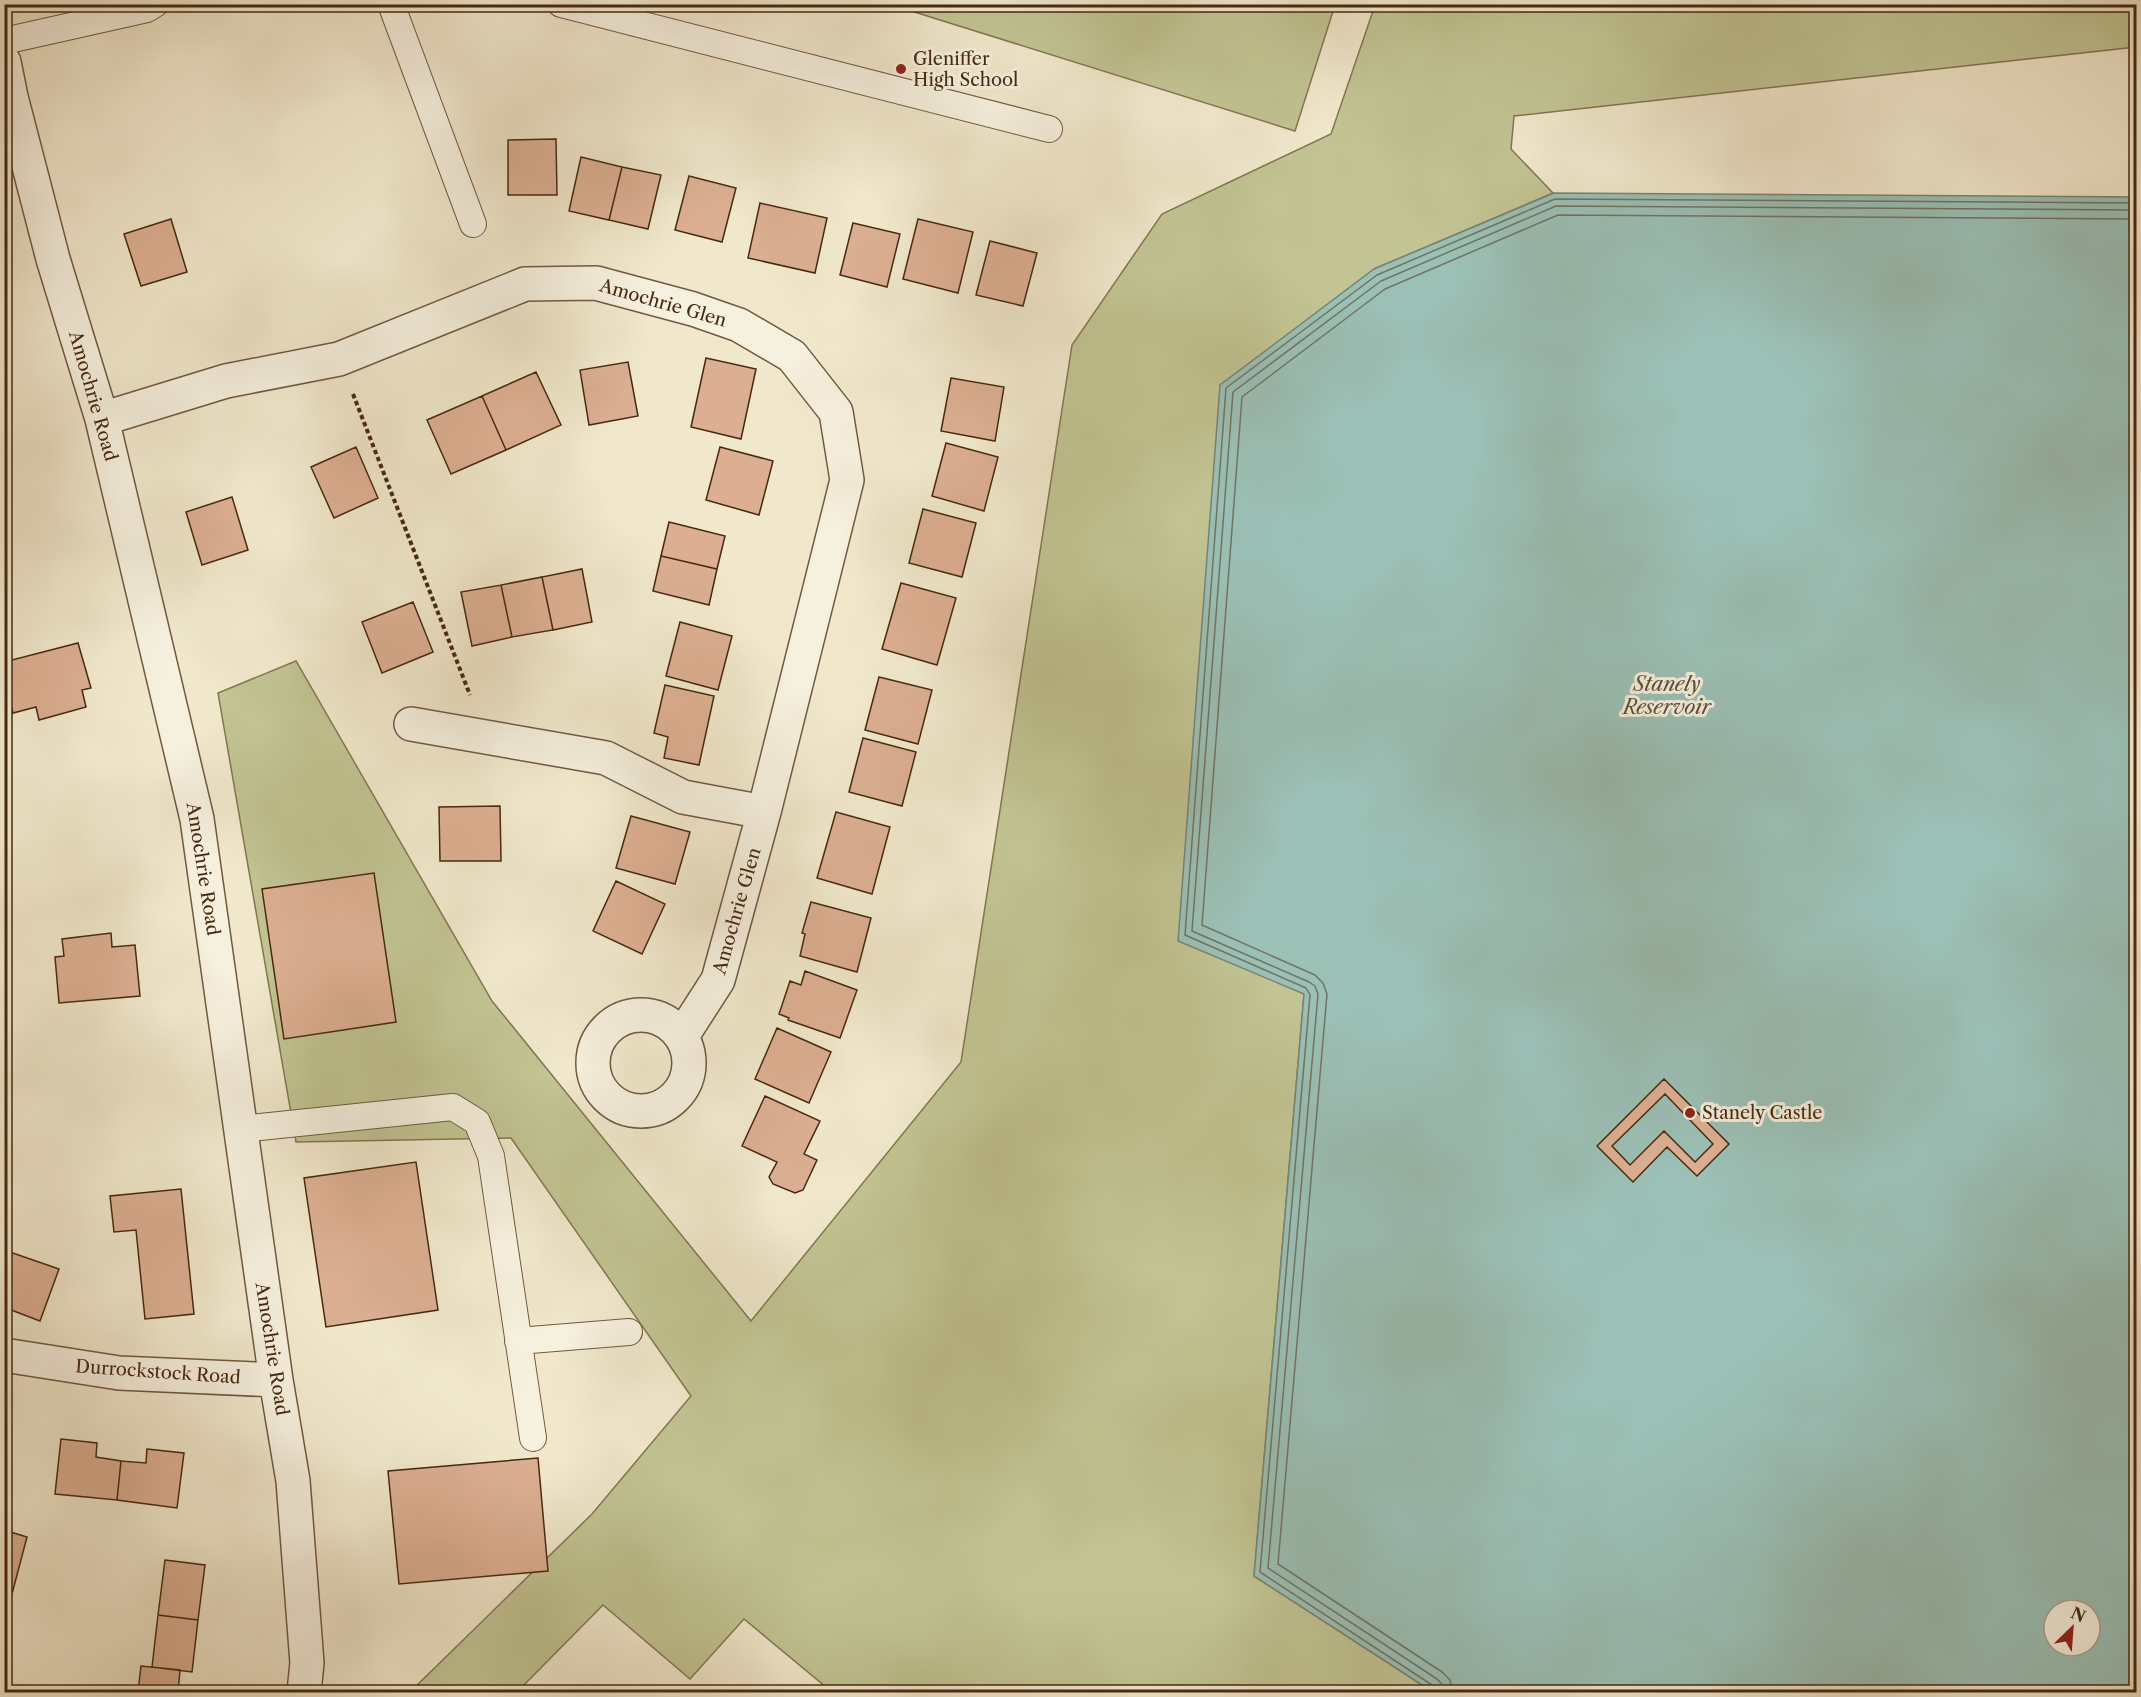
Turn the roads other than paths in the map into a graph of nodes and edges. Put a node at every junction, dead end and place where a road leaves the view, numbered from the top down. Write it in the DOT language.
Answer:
graph roads {
  1 [pos="155,4"];
  2 [pos="391,4"];
  3 [pos="561,4"];
  4 [pos="4,41"];
  5 [pos="4,62"];
  6 [pos="8,98"];
  7 [pos="1049,129"];
  8 [pos="473,224"];
  9 [pos="102,419"];
  10 [pos="411,724"];
  11 [pos="764,812"];
  12 [pos="682,1036"];
  13 [pos="240,1129"];
  14 [pos="629,1332"];
  15 [pos="518,1341"];
  16 [pos="4,1355"];
  17 [pos="276,1380"];
  18 [pos="533,1438"];
  19 [pos="304,1692"];
  1 -- 4 [label="lane"];
  2 -- 8 [label="lane"];
  3 -- 7 [label="lane"];
  5 -- 6 [label="street, Amochrie Road"];
  6 -- 9 [label="street, Amochrie Road"];
  9 -- 11 [label="street, Amochrie Glen"];
  9 -- 13 [label="street, Amochrie Road"];
  10 -- 11 [label="street"];
  11 -- 12 [label="street, Amochrie Glen"];
  13 -- 15 [label="lane"];
  13 -- 17 [label="street, Amochrie Road"];
  14 -- 15 [label="lane"];
  15 -- 18 [label="lane"];
  16 -- 17 [label="street, Durrockstock Road"];
  17 -- 19 [label="street, Amochrie Road"];
}
